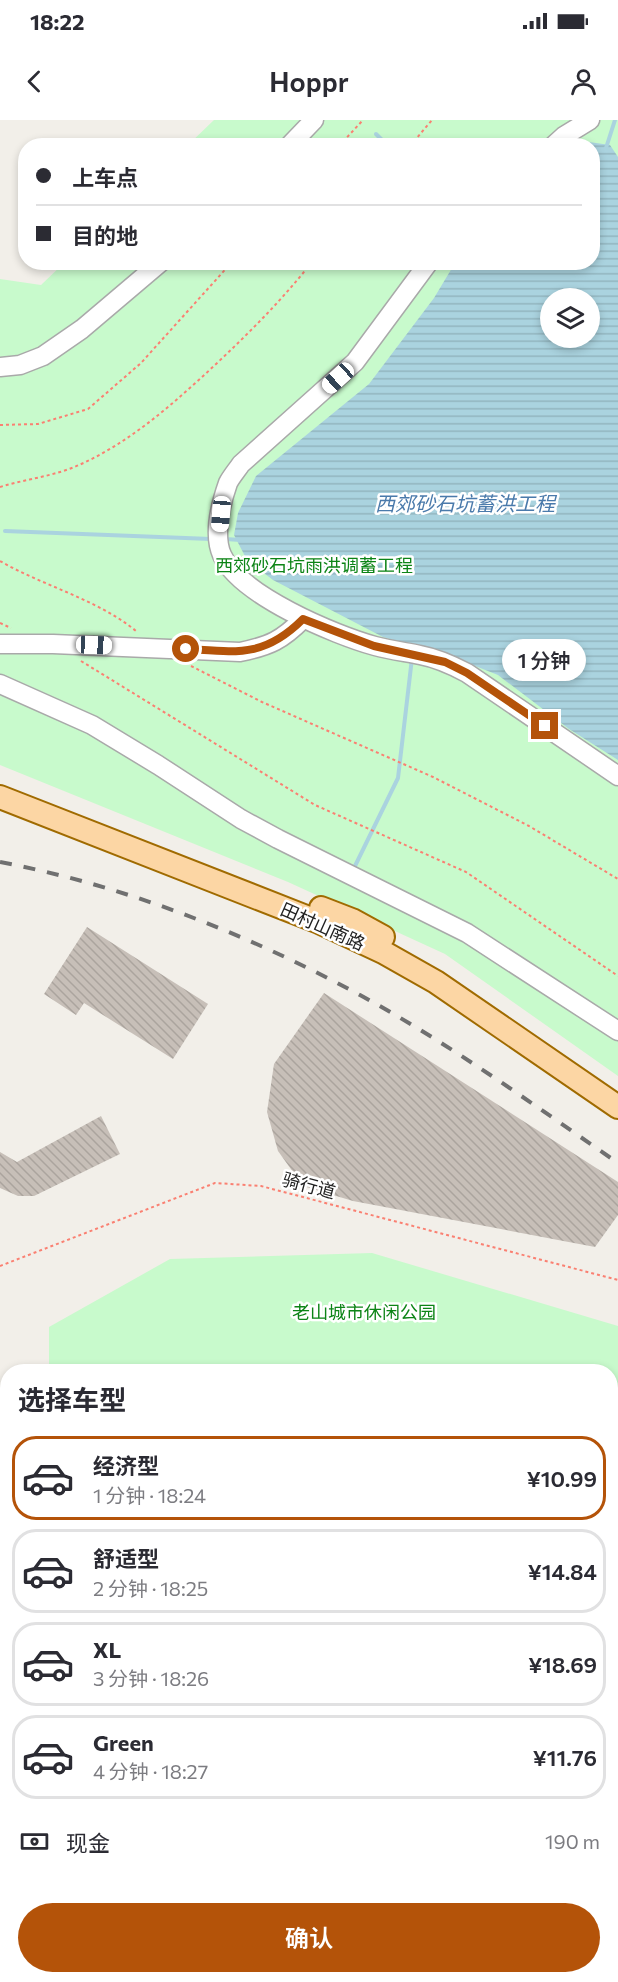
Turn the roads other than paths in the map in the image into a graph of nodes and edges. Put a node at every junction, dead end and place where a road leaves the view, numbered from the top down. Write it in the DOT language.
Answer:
graph roads {
  1 [pos="314,120"];
  2 [pos="590,120"];
  3 [pos="297,138"];
  4 [pos="562,138"];
  5 [pos="152,270"];
  6 [pos="423,270"];
  7 [pos="0,367"];
  8 [pos="303,619"];
  9 [pos="0,644"];
  10 [pos="0,684"];
  11 [pos="618,776"];
  12 [pos="0,780"];
  13 [pos="0,797"];
  14 [pos="618,1031"];
  15 [pos="618,1090"];
  16 [pos="618,1107"];
  1 -- 3 [label="lane"];
  2 -- 4 [label="lane"];
  5 -- 7 [label="lane"];
  6 -- 8 [label="lane"];
  8 -- 9 [label="lane"];
  8 -- 11 [label="lane"];
  10 -- 14 [label="lane"];
  12 -- 15 [label="main road, 田村山南路"];
  13 -- 16 [label="main road, 田村山南路"];
}
